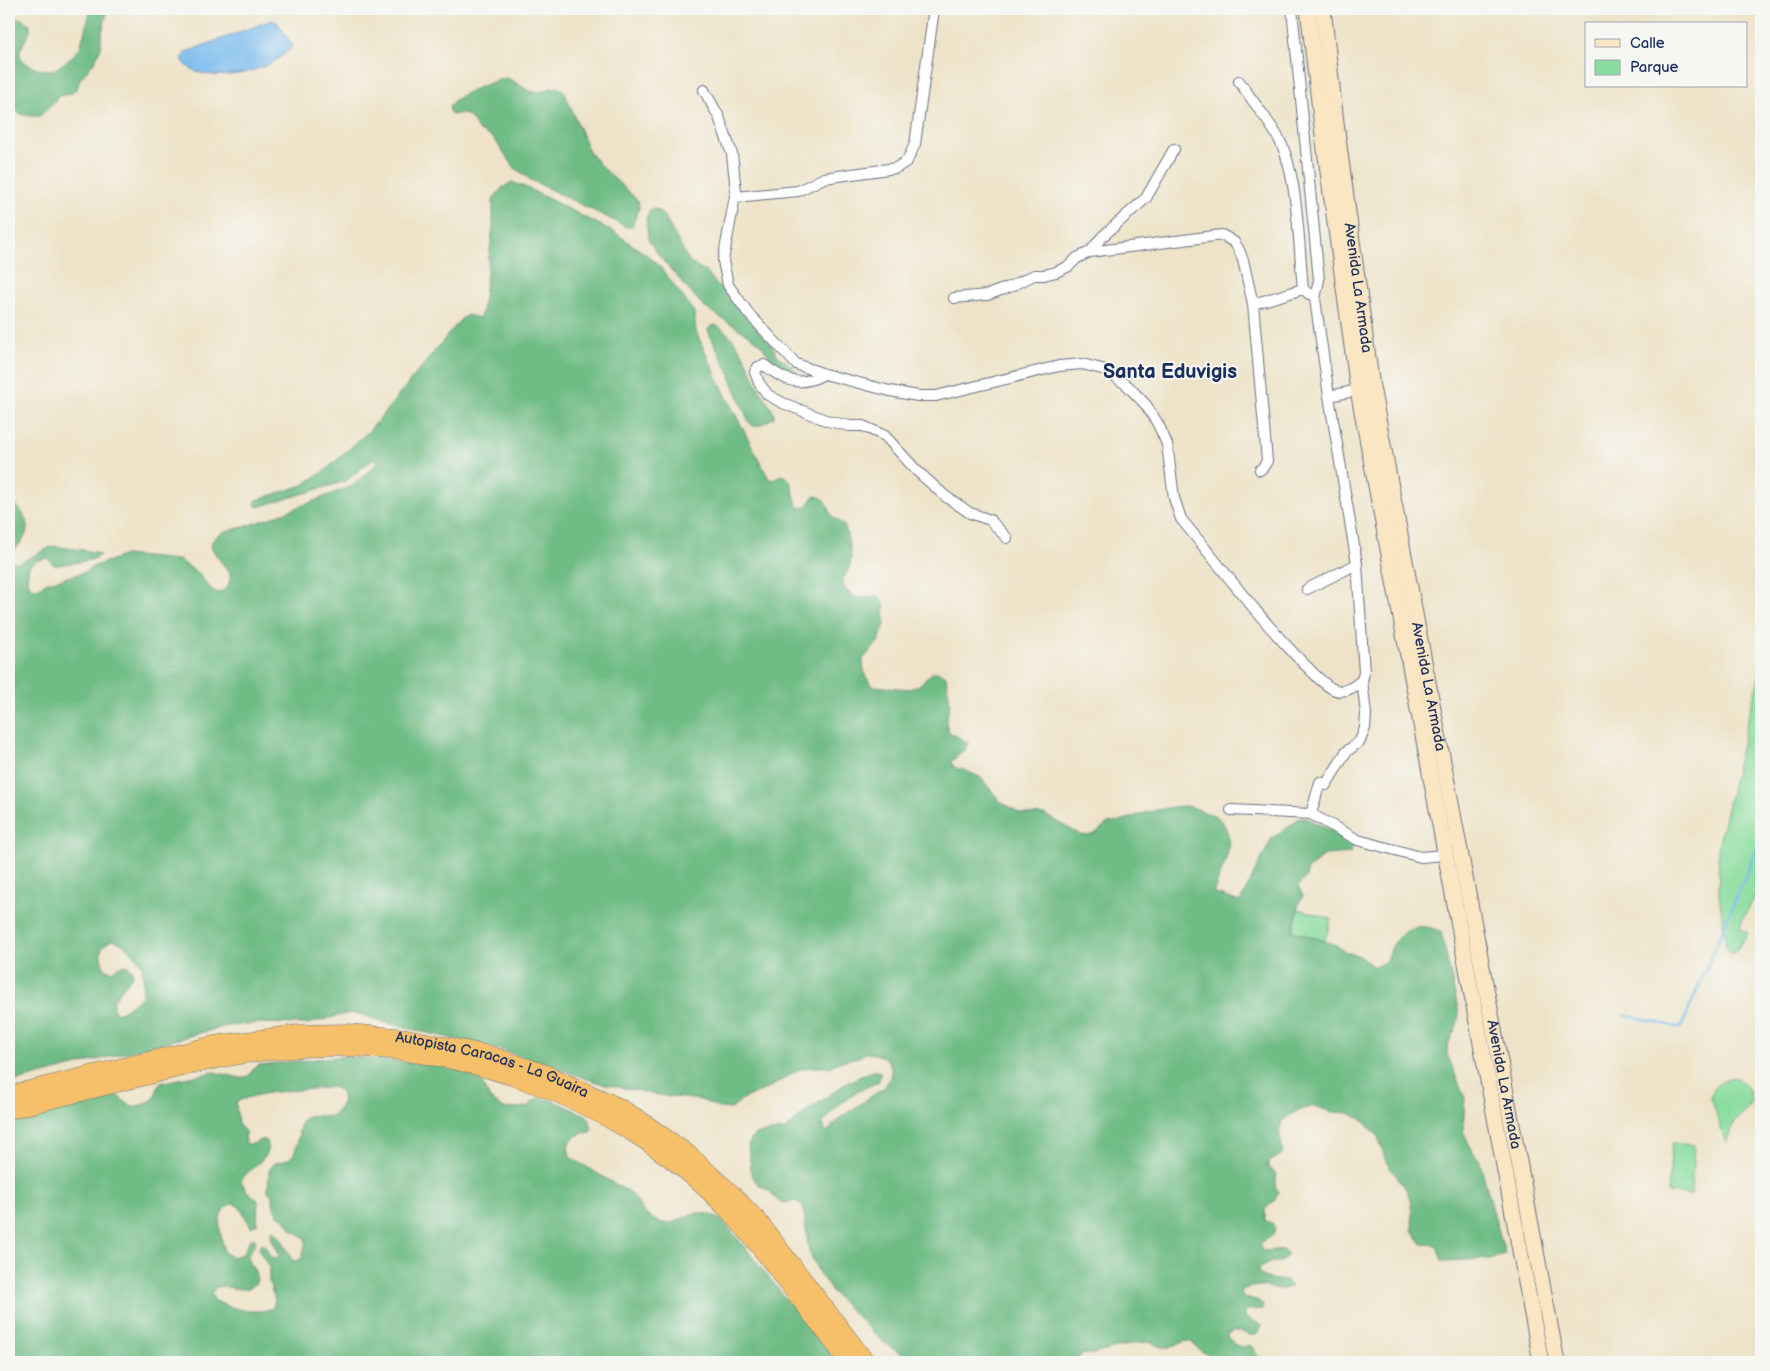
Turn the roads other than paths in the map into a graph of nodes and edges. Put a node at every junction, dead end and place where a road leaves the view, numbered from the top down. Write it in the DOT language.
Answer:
graph roads {
  1 [pos="934,9"];
  2 [pos="1292,9"];
  3 [pos="1308,9"];
  4 [pos="1323,9"];
  5 [pos="1239,81"];
  6 [pos="704,90"];
  7 [pos="1174,149"];
  8 [pos="735,197"];
  9 [pos="1090,252"];
  10 [pos="1304,289"];
  11 [pos="954,298"];
  12 [pos="1315,299"];
  13 [pos="1253,304"];
  14 [pos="824,374"];
  15 [pos="1365,389"];
  16 [pos="1329,396"];
  17 [pos="1260,470"];
  18 [pos="1007,538"];
  19 [pos="1357,564"];
  20 [pos="1307,589"];
  21 [pos="1362,680"];
  22 [pos="1230,810"];
  23 [pos="1311,814"];
  24 [pos="1444,854"];
  25 [pos="9,1095"];
  26 [pos="9,1110"];
  27 [pos="849,1362"];
  28 [pos="866,1362"];
  29 [pos="1540,1362"];
  30 [pos="1557,1362"];
  1 -- 8 [label="street"];
  2 -- 12 [label="street"];
  3 -- 15 [label="main road, Avenida La Armada"];
  4 -- 15 [label="main road, Avenida La Armada"];
  5 -- 10 [label="street"];
  6 -- 8 [label="street"];
  7 -- 9 [label="street"];
  8 -- 14 [label="street"];
  9 -- 11 [label="street"];
  9 -- 13 [label="street"];
  10 -- 12 [label="street"];
  10 -- 13 [label="street"];
  12 -- 16 [label="street"];
  13 -- 17 [label="street"];
  14 -- 18 [label="street"];
  14 -- 21 [label="street"];
  15 -- 16 [label="street"];
  15 -- 24 [label="main road, Avenida La Armada"];
  15 -- 30 [label="main road, Avenida La Armada"];
  16 -- 19 [label="street"];
  19 -- 20 [label="street"];
  19 -- 21 [label="street"];
  21 -- 23 [label="street"];
  22 -- 23 [label="street"];
  23 -- 24 [label="street"];
  24 -- 29 [label="main road, Avenida La Armada"];
  25 -- 28 [label="highway, Autopista Caracas - La Guaira"];
  26 -- 27 [label="highway, Autopista Caracas - La Guaira"];
}
